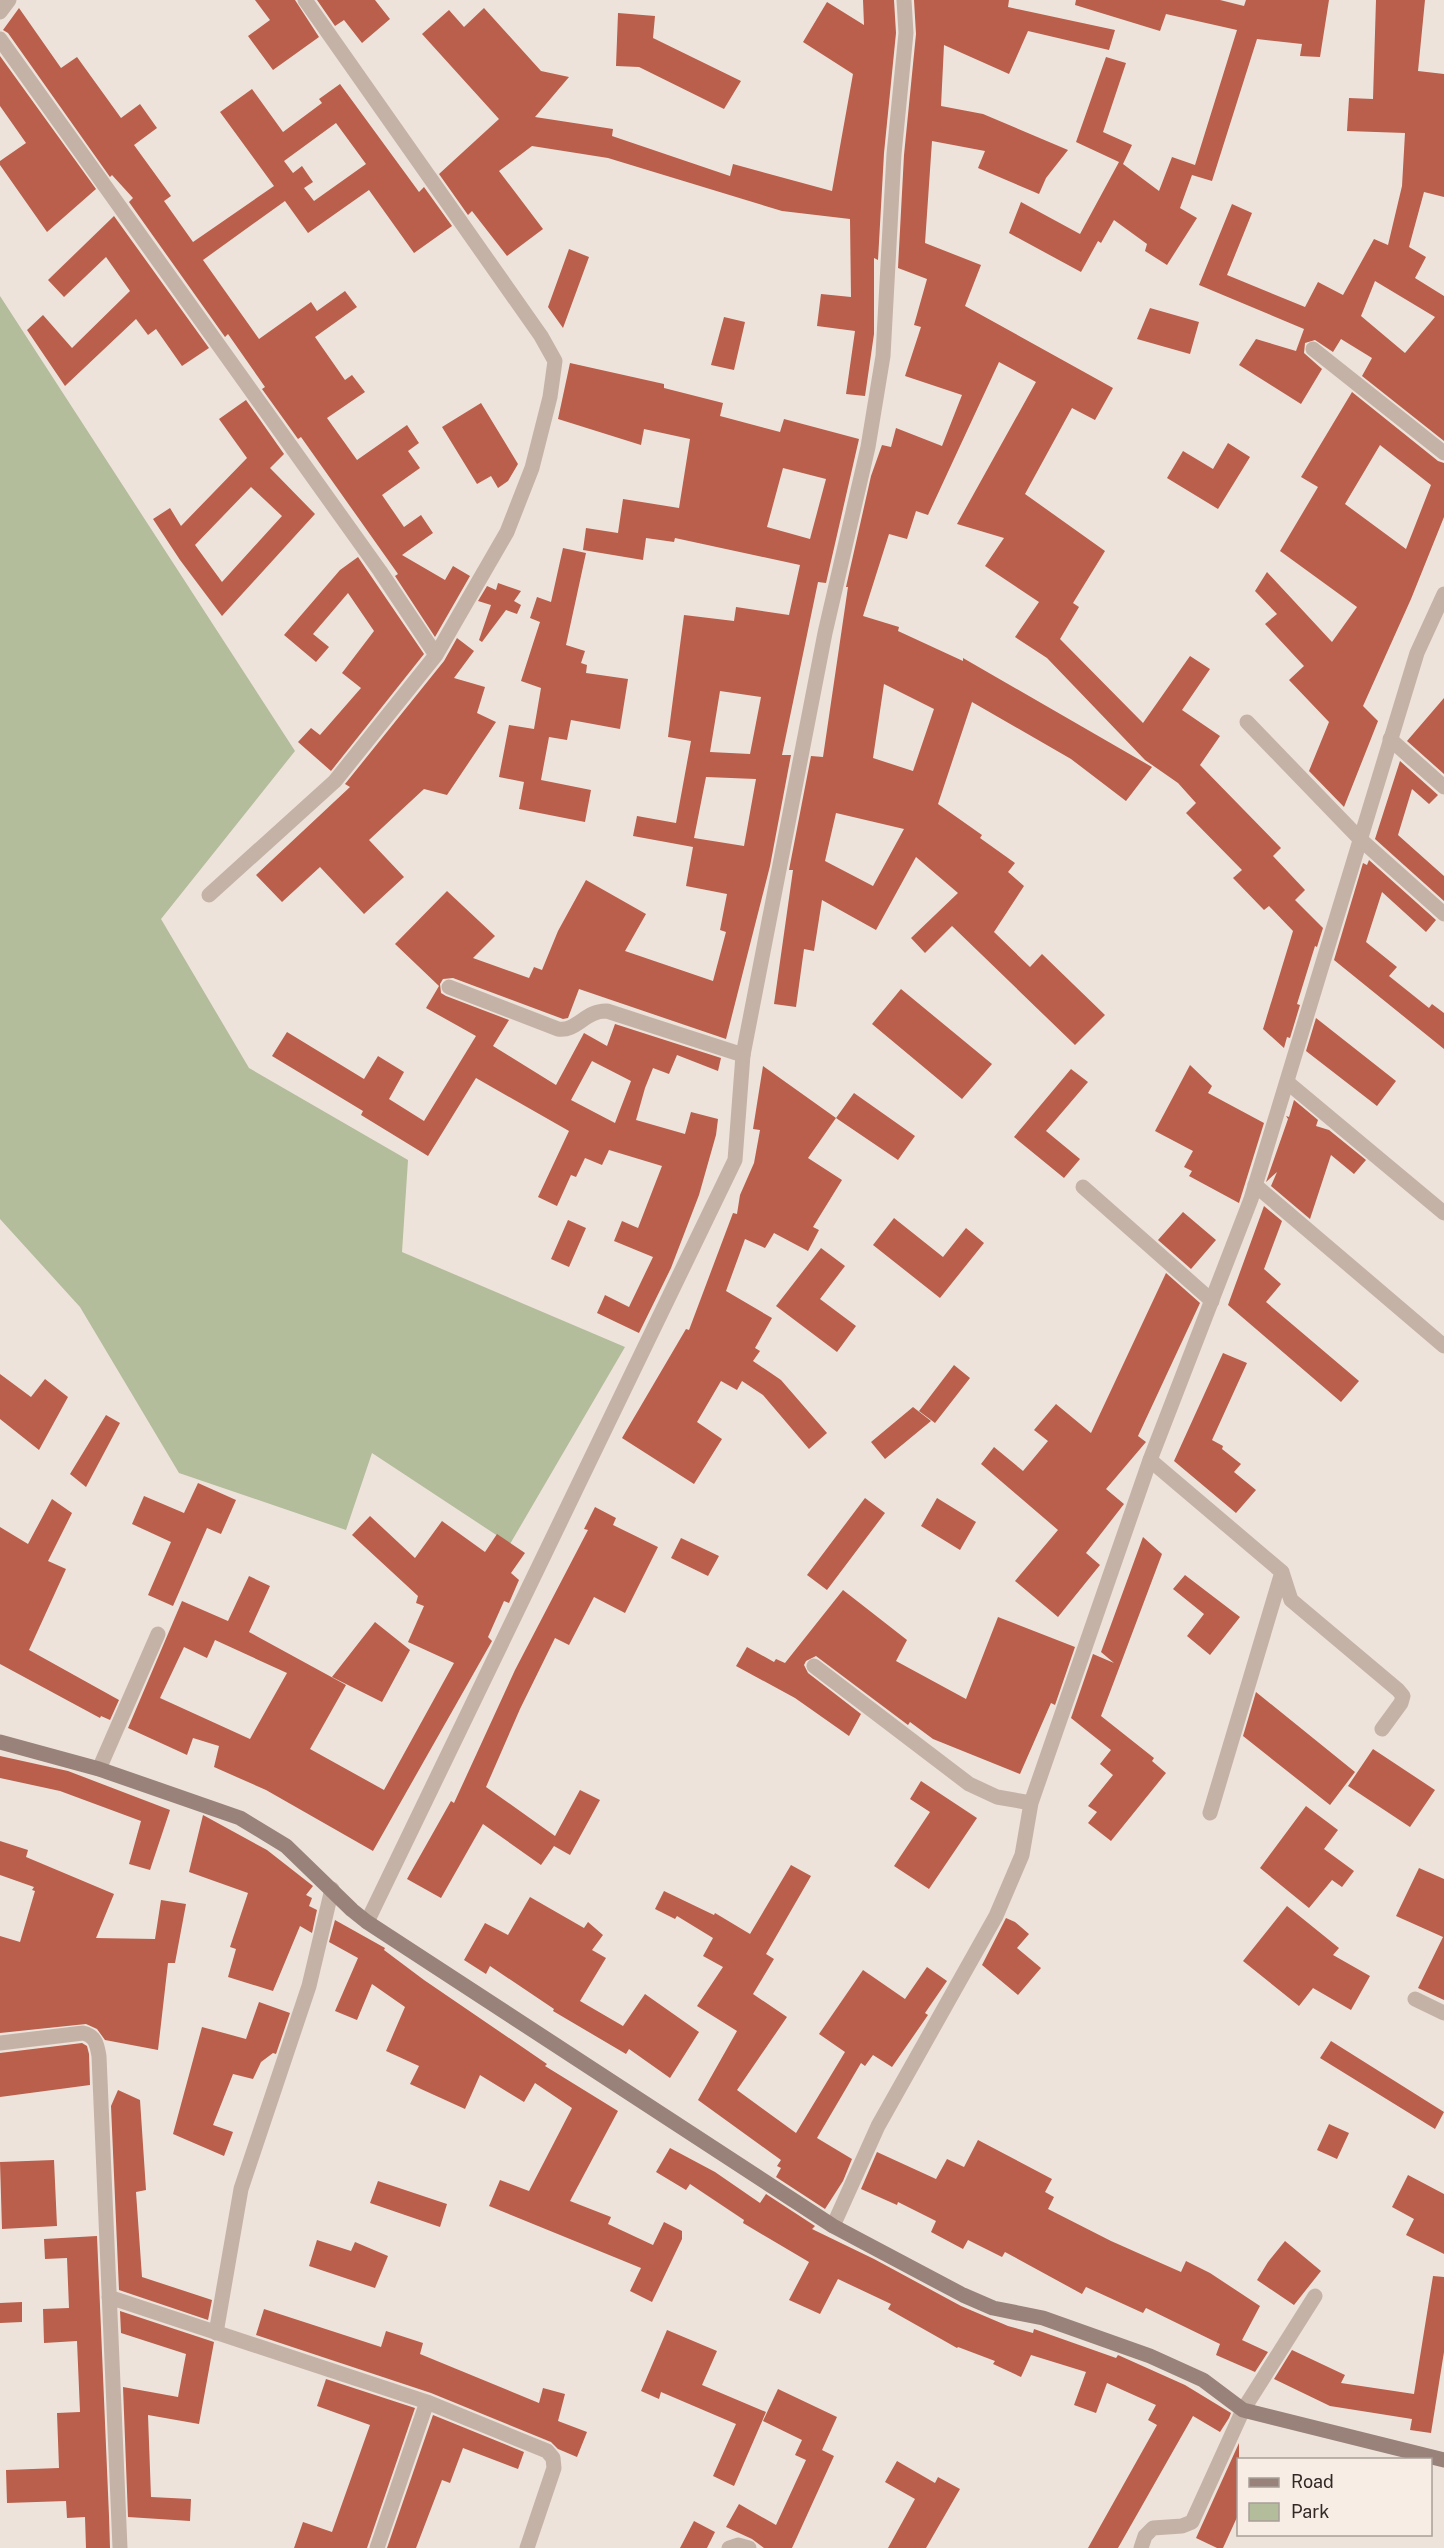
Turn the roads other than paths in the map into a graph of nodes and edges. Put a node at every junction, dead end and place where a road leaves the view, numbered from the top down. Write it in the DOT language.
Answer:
graph roads {
  1 [pos="9,0"];
  2 [pos="305,0"];
  3 [pos="904,0"];
  4 [pos="0,12"];
  5 [pos="0,39"];
  6 [pos="1313,349"];
  7 [pos="1444,453"];
  8 [pos="1444,594"];
  9 [pos="436,655"];
  10 [pos="1248,722"];
  11 [pos="1390,739"];
  12 [pos="1444,787"];
  13 [pos="1360,839"];
  14 [pos="209,895"];
  15 [pos="1444,914"];
  16 [pos="449,987"];
  17 [pos="743,1055"];
  18 [pos="1287,1082"];
  19 [pos="1256,1185"];
  20 [pos="1083,1187"];
  21 [pos="1444,1213"];
  22 [pos="1212,1300"];
  23 [pos="1444,1346"];
  24 [pos="1150,1460"];
  25 [pos="1282,1572"];
  26 [pos="158,1634"];
  27 [pos="814,1666"];
  28 [pos="1382,1729"];
  29 [pos="0,1742"];
  30 [pos="99,1769"];
  31 [pos="1031,1803"];
  32 [pos="1210,1813"];
  33 [pos="332,1889"];
  34 [pos="367,1922"];
  35 [pos="1416,2000"];
  36 [pos="1444,2013"];
  37 [pos="0,2043"];
  38 [pos="833,2226"];
  39 [pos="1315,2296"];
  40 [pos="109,2297"];
  41 [pos="216,2332"];
  42 [pos="427,2402"];
  43 [pos="1243,2410"];
  44 [pos="1444,2460"];
  45 [pos="120,2548"];
  46 [pos="377,2548"];
  47 [pos="527,2548"];
  48 [pos="729,2548"];
  49 [pos="749,2548"];
  50 [pos="1141,2548"];
  1 -- 4 [label="street"];
  2 -- 9 [label="street"];
  3 -- 17 [label="street"];
  5 -- 9 [label="street"];
  6 -- 7 [label="street"];
  8 -- 11 [label="street"];
  9 -- 14 [label="street"];
  10 -- 13 [label="street"];
  11 -- 12 [label="street"];
  11 -- 13 [label="street"];
  13 -- 15 [label="street"];
  13 -- 18 [label="street"];
  16 -- 17 [label="street"];
  17 -- 34 [label="street"];
  18 -- 19 [label="street"];
  18 -- 21 [label="street"];
  19 -- 22 [label="street"];
  19 -- 23 [label="street"];
  20 -- 22 [label="street"];
  22 -- 24 [label="street"];
  24 -- 25 [label="street"];
  24 -- 31 [label="street"];
  25 -- 28 [label="street"];
  25 -- 32 [label="street"];
  26 -- 30 [label="street"];
  27 -- 31 [label="street"];
  29 -- 30 [label="street"];
  30 -- 33 [label="street"];
  31 -- 38 [label="street"];
  33 -- 34 [label="street"];
  33 -- 41 [label="street"];
  34 -- 38 [label="street"];
  35 -- 36 [label="street"];
  37 -- 40 [label="street"];
  38 -- 43 [label="street"];
  39 -- 43 [label="street"];
  40 -- 41 [label="street"];
  40 -- 45 [label="street"];
  41 -- 42 [label="street"];
  42 -- 46 [label="street"];
  42 -- 47 [label="street"];
  43 -- 44 [label="street"];
  43 -- 50 [label="street"];
  48 -- 49 [label="street"];
}
